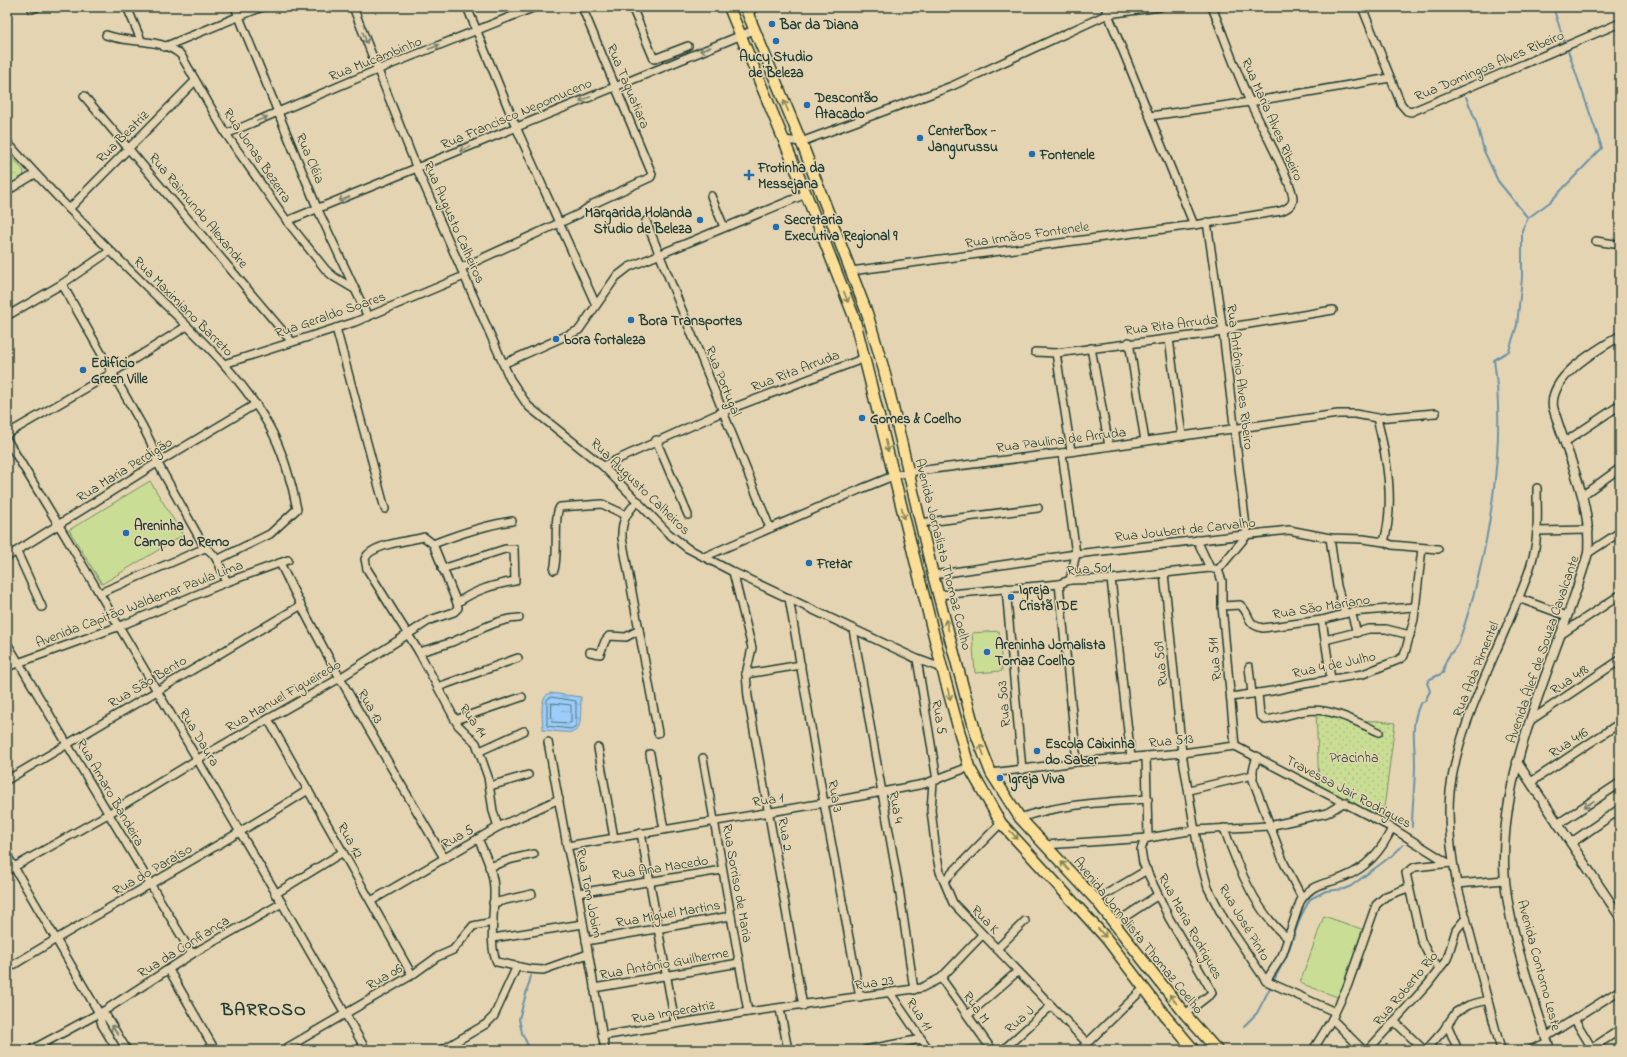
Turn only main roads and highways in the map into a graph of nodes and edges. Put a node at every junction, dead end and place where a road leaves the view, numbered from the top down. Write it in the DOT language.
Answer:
graph roads {
  1 [pos="729,7"];
  2 [pos="749,10"];
  3 [pos="845,256"];
  4 [pos="832,260"];
  5 [pos="867,313"];
  6 [pos="854,317"];
  7 [pos="929,552"];
  8 [pos="914,556"];
  9 [pos="1092,897"];
  10 [pos="1076,904"];
  11 [pos="1104,910"];
  12 [pos="1090,921"];
  13 [pos="1194,1050"];
  14 [pos="1217,1050"];
  1 -- 4 [label="main road, Avenida Jornalista Thomaz Coelho"];
  3 -- 2 [label="main road, Avenida Jornalista Thomaz Coelho, one-way"];
  3 -- 4 [label="main road"];
  3 -- 5 [label="main road, Avenida Jornalista Thomaz Coelho"];
  4 -- 6 [label="main road, Avenida Jornalista Thomaz Coelho, one-way"];
  5 -- 6 [label="main road"];
  5 -- 7 [label="main road, Avenida Jornalista Thomaz Coelho"];
  6 -- 8 [label="main road, Avenida Jornalista Thomaz Coelho, one-way"];
  7 -- 8 [label="main road"];
  9 -- 7 [label="main road, Avenida Jornalista Thomaz Coelho, one-way"];
  8 -- 10 [label="main road, Avenida Jornalista Thomaz Coelho, one-way"];
  9 -- 10 [label="main road"];
  9 -- 11 [label="main road, Avenida Jornalista Thomaz Coelho"];
  10 -- 12 [label="main road, Avenida Jornalista Thomaz Coelho"];
  11 -- 12 [label="main road"];
  14 -- 11 [label="main road, Avenida Jornalista Thomaz Coelho, one-way"];
  12 -- 13 [label="main road, Avenida Jornalista Thomaz Coelho, one-way"];
}
